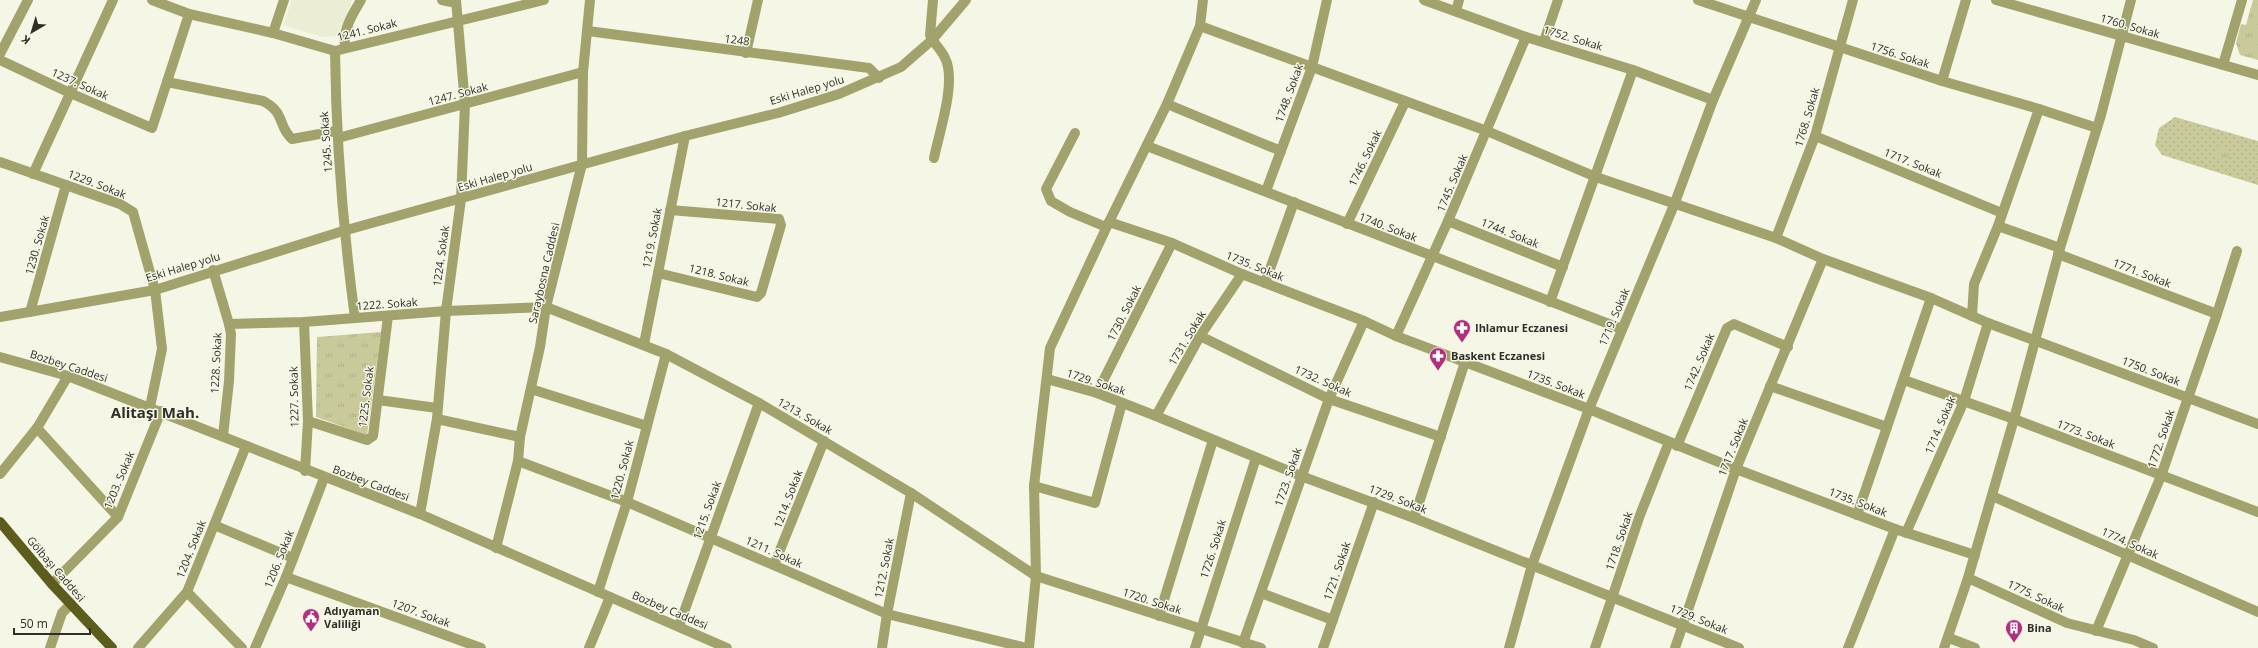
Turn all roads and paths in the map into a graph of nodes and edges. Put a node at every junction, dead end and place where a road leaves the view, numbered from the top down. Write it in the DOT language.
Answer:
graph roads {
  1 [pos="28,0"];
  2 [pos="113,0"];
  3 [pos="284,0"];
  4 [pos="361,0"];
  5 [pos="442,0"];
  6 [pos="544,0"];
  7 [pos="590,0"];
  8 [pos="758,0"];
  9 [pos="934,0"];
  10 [pos="966,0"];
  11 [pos="1203,0"];
  12 [pos="1327,0"];
  13 [pos="1424,0"];
  14 [pos="1459,0"];
  15 [pos="1558,0"];
  16 [pos="1698,0"];
  17 [pos="1756,0"];
  18 [pos="1854,0"];
  19 [pos="1966,0"];
  20 [pos="1996,0"];
  21 [pos="2131,0"];
  22 [pos="2242,0"];
  23 [pos="157,1"];
  24 [pos="456,1"];
  25 [pos="1456,11"];
  26 [pos="189,14"];
  27 [pos="1749,17"];
  28 [pos="458,21"];
  29 [pos="1200,26"];
  30 [pos="588,31"];
  31 [pos="273,33"];
  32 [pos="1526,37"];
  33 [pos="2122,37"];
  34 [pos="932,40"];
  35 [pos="1544,41"];
  36 [pos="345,47"];
  37 [pos="1839,48"];
  38 [pos="335,51"];
  39 [pos="746,53"];
  40 [pos="0,54"];
  41 [pos="0,60"];
  42 [pos="2223,65"];
  43 [pos="1312,66"];
  44 [pos="1633,70"];
  45 [pos="583,72"];
  46 [pos="2258,75"];
  47 [pos="879,78"];
  48 [pos="1942,81"];
  49 [pos="167,82"];
  50 [pos="70,93"];
  51 [pos="1713,100"];
  52 [pos="1405,102"];
  53 [pos="465,104"];
  54 [pos="1167,104"];
  55 [pos="2039,109"];
  56 [pos="2097,128"];
  57 [pos="1487,131"];
  58 [pos="1075,133"];
  59 [pos="337,135"];
  60 [pos="684,136"];
  61 [pos="1815,136"];
  62 [pos="1147,146"];
  63 [pos="1281,151"];
  64 [pos="934,158"];
  65 [pos="0,162"];
  66 [pos="582,164"];
  67 [pos="33,174"];
  68 [pos="1596,177"];
  69 [pos="66,185"];
  70 [pos="1266,191"];
  71 [pos="461,199"];
  72 [pos="1294,202"];
  73 [pos="1674,205"];
  74 [pos="670,210"];
  75 [pos="2002,213"];
  76 [pos="1448,222"];
  77 [pos="1108,224"];
  78 [pos="1347,224"];
  79 [pos="1998,226"];
  80 [pos="343,231"];
  81 [pos="1776,238"];
  82 [pos="1172,243"];
  83 [pos="2059,251"];
  84 [pos="2237,251"];
  85 [pos="1432,256"];
  86 [pos="771,259"];
  87 [pos="1822,259"];
  88 [pos="1563,268"];
  89 [pos="213,270"];
  90 [pos="658,272"];
  91 [pos="1242,274"];
  92 [pos="1265,283"];
  93 [pos="155,290"];
  94 [pos="1931,298"];
  95 [pos="1550,302"];
  96 [pos="546,307"];
  97 [pos="446,311"];
  98 [pos="30,312"];
  99 [pos="2217,314"];
  100 [pos="388,316"];
  101 [pos="1972,316"];
  102 [pos="0,317"];
  103 [pos="355,318"];
  104 [pos="1364,321"];
  105 [pos="304,322"];
  106 [pos="1988,323"];
  107 [pos="230,324"];
  108 [pos="1622,329"];
  109 [pos="1200,336"];
  110 [pos="1396,336"];
  111 [pos="2037,340"];
  112 [pos="644,344"];
  113 [pos="1788,347"];
  114 [pos="666,354"];
  115 [pos="0,357"];
  116 [pos="1465,362"];
  117 [pos="68,376"];
  118 [pos="1047,379"];
  119 [pos="1904,380"];
  120 [pos="1770,386"];
  121 [pos="531,389"];
  122 [pos="1097,393"];
  123 [pos="2187,398"];
  124 [pos="1329,399"];
  125 [pos="378,400"];
  126 [pos="1964,401"];
  127 [pos="1122,403"];
  128 [pos="759,404"];
  129 [pos="150,407"];
  130 [pos="437,408"];
  131 [pos="1589,409"];
  132 [pos="161,411"];
  133 [pos="1156,416"];
  134 [pos="437,419"];
  135 [pos="2014,419"];
  136 [pos="308,421"];
  137 [pos="2258,424"];
  138 [pos="647,426"];
  139 [pos="1887,427"];
  140 [pos="37,428"];
  141 [pos="223,436"];
  142 [pos="520,437"];
  143 [pos="1441,437"];
  144 [pos="1213,440"];
  145 [pos="824,441"];
  146 [pos="1673,444"];
  147 [pos="246,446"];
  148 [pos="1256,458"];
  149 [pos="518,461"];
  150 [pos="1736,469"];
  151 [pos="305,471"];
  152 [pos="0,474"];
  153 [pos="1301,476"];
  154 [pos="2161,476"];
  155 [pos="324,478"];
  156 [pos="1034,486"];
  157 [pos="911,493"];
  158 [pos="1992,496"];
  159 [pos="627,502"];
  160 [pos="1374,502"];
  161 [pos="2258,512"];
  162 [pos="420,514"];
  163 [pos="1857,515"];
  164 [pos="118,517"];
  165 [pos="1414,518"];
  166 [pos="0,522"];
  167 [pos="214,525"];
  168 [pos="1895,529"];
  169 [pos="1906,533"];
  170 [pos="710,537"];
  171 [pos="496,548"];
  172 [pos="1975,555"];
  173 [pos="2128,555"];
  174 [pos="293,558"];
  175 [pos="774,565"];
  176 [pos="1532,565"];
  177 [pos="1036,576"];
  178 [pos="286,577"];
  179 [pos="1968,578"];
  180 [pos="52,584"];
  181 [pos="187,592"];
  182 [pos="598,592"];
  183 [pos="1261,593"];
  184 [pos="610,597"];
  185 [pos="1612,597"];
  186 [pos="71,604"];
  187 [pos="2258,612"];
  188 [pos="887,614"];
  189 [pos="1159,616"];
  190 [pos="1333,620"];
  191 [pos="679,626"];
  192 [pos="1682,626"];
  193 [pos="1200,630"];
  194 [pos="2096,631"];
  195 [pos="1949,638"];
  196 [pos="1244,643"];
  197 [pos="2132,644"];
  198 [pos="50,648"];
  199 [pos="112,648"];
  200 [pos="138,648"];
  201 [pos="242,648"];
  202 [pos="255,648"];
  203 [pos="481,648"];
  204 [pos="589,648"];
  205 [pos="727,648"];
  206 [pos="882,648"];
  207 [pos="1028,648"];
  208 [pos="1195,648"];
  209 [pos="1261,648"];
  210 [pos="1323,648"];
  211 [pos="1509,648"];
  212 [pos="1595,648"];
  213 [pos="1675,648"];
  214 [pos="1739,648"];
  215 [pos="1848,648"];
  216 [pos="1944,648"];
  217 [pos="1975,648"];
  218 [pos="2154,648"];
  1 -- 40 [label="street"];
  2 -- 50 [label="street"];
  3 -- 31 [label="street"];
  4 -- 36 [label="street"];
  5 -- 24 [label="street"];
  6 -- 28 [label="street, 1241. Sokak"];
  7 -- 30 [label="street, Saraybosna Caddesi"];
  8 -- 39 [label="street"];
  9 -- 34 [label="street"];
  10 -- 34 [label="street, Eski Halep yolu"];
  11 -- 29 [label="street"];
  12 -- 43 [label="street, 1748. Sokak"];
  13 -- 25 [label="street, 1752. Sokak"];
  14 -- 25 [label="street"];
  15 -- 35 [label="street"];
  16 -- 27 [label="street, 1756. Sokak"];
  17 -- 27 [label="street, 1719. Sokak"];
  18 -- 37 [label="street, 1768. Sokak"];
  19 -- 48 [label="street"];
  20 -- 33 [label="street, 1760. Sokak"];
  21 -- 33 [label="street"];
  22 -- 42 [label="street"];
  23 -- 26 [label="street, 1241. Sokak"];
  24 -- 28 [label="street, 1224. Sokak"];
  25 -- 32 [label="street, 1752. Sokak"];
  26 -- 31 [label="street, 1241. Sokak"];
  26 -- 49 [label="street"];
  27 -- 37 [label="street, 1756. Sokak"];
  27 -- 51 [label="street, 1719. Sokak"];
  28 -- 36 [label="street, 1241. Sokak"];
  28 -- 53 [label="street, 1224. Sokak"];
  29 -- 43 [label="street, 1750. Sokak"];
  29 -- 54 [label="street"];
  30 -- 39 [label="street, 1248"];
  30 -- 45 [label="street, Saraybosna Caddesi"];
  31 -- 38 [label="street, 1241. Sokak"];
  32 -- 35 [label="street, 1752. Sokak"];
  32 -- 57 [label="street, 1745. Sokak"];
  33 -- 42 [label="street, 1760. Sokak"];
  33 -- 56 [label="street"];
  34 -- 47 [label="street, Eski Halep yolu"];
  34 -- 64 [label="street"];
  35 -- 44 [label="street, 1752. Sokak"];
  36 -- 38 [label="street, 1241. Sokak"];
  37 -- 48 [label="street, 1756. Sokak"];
  37 -- 61 [label="street, 1768. Sokak"];
  38 -- 59 [label="street, 1245. Sokak"];
  39 -- 47 [label="street, 1248"];
  41 -- 50 [label="street, 1237. Sokak"];
  42 -- 46 [label="street, 1760. Sokak"];
  43 -- 52 [label="street, 1750. Sokak"];
  43 -- 63 [label="street, 1748. Sokak"];
  44 -- 51 [label="street, 1752. Sokak"];
  44 -- 68 [label="street"];
  45 -- 53 [label="street, 1247. Sokak"];
  45 -- 66 [label="street, Saraybosna Caddesi"];
  47 -- 60 [label="street, Eski Halep yolu"];
  48 -- 55 [label="street, 1756. Sokak"];
  49 -- 50 [label="street, 1237. Sokak"];
  49 -- 59 [label="street, 1247. Sokak"];
  50 -- 67 [label="street"];
  51 -- 73 [label="street, 1719. Sokak"];
  52 -- 57 [label="street, 1750. Sokak"];
  52 -- 78 [label="street, 1746. Sokak"];
  53 -- 59 [label="street, 1247. Sokak"];
  53 -- 71 [label="street, 1224. Sokak"];
  54 -- 62 [label="street"];
  54 -- 63 [label="street"];
  55 -- 56 [label="street, 1756. Sokak"];
  55 -- 75 [label="street"];
  56 -- 83 [label="street"];
  57 -- 68 [label="street, 1750. Sokak"];
  57 -- 76 [label="street, 1745. Sokak"];
  58 -- 77 [label="street, 1735. Sokak"];
  59 -- 80 [label="street, 1245. Sokak"];
  60 -- 66 [label="street, Eski Halep yolu"];
  60 -- 74 [label="street, 1219. Sokak"];
  61 -- 75 [label="street, 1717. Sokak"];
  61 -- 81 [label="street, 1768. Sokak"];
  62 -- 70 [label="street, 1740. Sokak"];
  62 -- 77 [label="street"];
  63 -- 70 [label="street, 1748. Sokak"];
  65 -- 67 [label="street, 1229. Sokak"];
  66 -- 71 [label="street, Eski Halep yolu"];
  66 -- 96 [label="street, Saraybosna Caddesi"];
  67 -- 69 [label="street, 1229. Sokak"];
  68 -- 73 [label="street, 1750. Sokak"];
  68 -- 88 [label="street"];
  69 -- 93 [label="street, 1229. Sokak"];
  69 -- 98 [label="street, 1230. Sokak"];
  70 -- 72 [label="street, 1740. Sokak"];
  71 -- 80 [label="street, Eski Halep yolu"];
  71 -- 97 [label="street, 1224. Sokak"];
  72 -- 78 [label="street, 1740. Sokak"];
  72 -- 92 [label="street"];
  73 -- 81 [label="street, 1750. Sokak"];
  73 -- 108 [label="street, 1719. Sokak"];
  74 -- 86 [label="street, 1217. Sokak"];
  74 -- 90 [label="street, 1219. Sokak"];
  75 -- 79 [label="street"];
  76 -- 85 [label="street, 1745. Sokak"];
  76 -- 88 [label="street, 1744. Sokak"];
  77 -- 82 [label="street, 1735. Sokak"];
  77 -- 118 [label="street"];
  78 -- 85 [label="street, 1740. Sokak"];
  79 -- 83 [label="street, 1771. Sokak"];
  79 -- 101 [label="street"];
  80 -- 89 [label="street, Eski Halep yolu"];
  80 -- 103 [label="street, 1245. Sokak"];
  81 -- 87 [label="street, 1750. Sokak"];
  82 -- 91 [label="street, 1735. Sokak"];
  82 -- 122 [label="street, 1730. Sokak"];
  83 -- 99 [label="street, 1771. Sokak"];
  83 -- 111 [label="street"];
  84 -- 99 [label="street, 1772. Sokak"];
  85 -- 95 [label="street, 1740. Sokak"];
  85 -- 110 [label="street, 1745. Sokak"];
  86 -- 90 [label="street, 1218. Sokak"];
  87 -- 94 [label="street, 1750. Sokak"];
  87 -- 113 [label="street, 1717. Sokak"];
  88 -- 95 [label="street"];
  89 -- 93 [label="street, Eski Halep yolu"];
  89 -- 107 [label="street, 1228. Sokak"];
  90 -- 112 [label="street, 1219. Sokak"];
  91 -- 92 [label="street, 1735. Sokak"];
  91 -- 109 [label="street, 1731. Sokak"];
  92 -- 104 [label="street, 1735. Sokak"];
  93 -- 98 [label="street, Eski Halep yolu"];
  93 -- 129 [label="street, 1229. Sokak"];
  94 -- 101 [label="street, 1750. Sokak"];
  94 -- 119 [label="street"];
  95 -- 108 [label="street, 1740. Sokak"];
  96 -- 97 [label="street, 1222. Sokak"];
  96 -- 112 [label="street, 1213. Sokak"];
  96 -- 121 [label="street, Saraybosna Caddesi"];
  97 -- 100 [label="street, 1222. Sokak"];
  97 -- 130 [label="street, 1224. Sokak"];
  98 -- 102 [label="street, Eski Halep yolu"];
  99 -- 123 [label="street, 1772. Sokak"];
  100 -- 103 [label="street, 1222. Sokak"];
  100 -- 125 [label="street, 1225. Sokak"];
  101 -- 106 [label="street, 1750. Sokak"];
  103 -- 105 [label="street, 1222. Sokak"];
  104 -- 110 [label="street, 1735. Sokak"];
  104 -- 124 [label="street, 1723. Sokak"];
  105 -- 107 [label="street, 1222. Sokak"];
  105 -- 136 [label="street, 1227. Sokak"];
  106 -- 111 [label="street, 1750. Sokak"];
  106 -- 126 [label="street, 1714. Sokak"];
  107 -- 141 [label="street, 1228. Sokak"];
  108 -- 131 [label="street, 1719. Sokak"];
  109 -- 124 [label="street, 1732. Sokak"];
  109 -- 133 [label="street, 1731. Sokak"];
  110 -- 116 [label="street, 1735. Sokak"];
  111 -- 123 [label="street, 1750. Sokak"];
  111 -- 135 [label="street"];
  112 -- 114 [label="street, 1213. Sokak"];
  113 -- 120 [label="street, 1717. Sokak"];
  113 -- 146 [label="street, 1742. Sokak"];
  114 -- 128 [label="street, 1213. Sokak"];
  114 -- 138 [label="street, 1220. Sokak"];
  115 -- 117 [label="street, Bozbey Caddesi"];
  116 -- 131 [label="street, 1735. Sokak"];
  116 -- 143 [label="street"];
  117 -- 129 [label="street, Bozbey Caddesi"];
  117 -- 140 [label="street"];
  118 -- 122 [label="street, 1729. Sokak"];
  118 -- 156 [label="street"];
  119 -- 126 [label="street, 1773. Sokak"];
  119 -- 139 [label="street"];
  120 -- 139 [label="street"];
  120 -- 150 [label="street, 1717. Sokak"];
  121 -- 138 [label="street"];
  121 -- 142 [label="street, Saraybosna Caddesi"];
  122 -- 127 [label="street, 1729. Sokak"];
  123 -- 137 [label="street, 1750. Sokak"];
  123 -- 154 [label="street, 1772. Sokak"];
  124 -- 143 [label="street, 1732. Sokak"];
  124 -- 153 [label="street, 1723. Sokak"];
  125 -- 130 [label="street"];
  125 -- 136 [label="street, 1225. Sokak"];
  126 -- 135 [label="street, 1773. Sokak"];
  126 -- 169 [label="street, 1714. Sokak"];
  127 -- 133 [label="street, 1729. Sokak"];
  127 -- 156 [label="street"];
  128 -- 145 [label="street, 1213. Sokak"];
  128 -- 170 [label="street, 1215. Sokak"];
  129 -- 132 [label="street, Bozbey Caddesi"];
  130 -- 134 [label="street, 1224. Sokak"];
  131 -- 146 [label="street, 1735. Sokak"];
  131 -- 176 [label="street, 1719. Sokak"];
  132 -- 141 [label="street, Bozbey Caddesi"];
  132 -- 164 [label="street, 1203. Sokak"];
  133 -- 144 [label="street, 1729. Sokak"];
  134 -- 142 [label="street"];
  134 -- 162 [label="street, 1224. Sokak"];
  135 -- 154 [label="street, 1773. Sokak"];
  135 -- 158 [label="street"];
  136 -- 151 [label="street, 1227. Sokak"];
  138 -- 159 [label="street, 1220. Sokak"];
  139 -- 163 [label="street"];
  140 -- 152 [label="street"];
  140 -- 164 [label="street"];
  141 -- 147 [label="street, Bozbey Caddesi"];
  142 -- 149 [label="street, Saraybosna Caddesi"];
  143 -- 165 [label="street"];
  144 -- 148 [label="street, 1729. Sokak"];
  144 -- 189 [label="street"];
  145 -- 157 [label="street, 1213. Sokak"];
  145 -- 175 [label="street, 1214. Sokak"];
  146 -- 150 [label="street, 1735. Sokak"];
  146 -- 185 [label="street, 1718. Sokak"];
  147 -- 151 [label="street, Bozbey Caddesi"];
  147 -- 167 [label="street, 1204. Sokak"];
  148 -- 153 [label="street, 1729. Sokak"];
  148 -- 193 [label="street, 1726. Sokak"];
  149 -- 159 [label="street, 1211. Sokak"];
  149 -- 171 [label="street, Saraybosna Caddesi"];
  150 -- 163 [label="street, 1735. Sokak"];
  150 -- 192 [label="street, 1717. Sokak"];
  151 -- 155 [label="street, Bozbey Caddesi"];
  153 -- 160 [label="street, 1729. Sokak"];
  153 -- 183 [label="street, 1723. Sokak"];
  154 -- 161 [label="street, 1773. Sokak"];
  154 -- 173 [label="street, 1772. Sokak"];
  155 -- 162 [label="street, Bozbey Caddesi"];
  155 -- 174 [label="street, 1206. Sokak"];
  156 -- 177 [label="street"];
  157 -- 177 [label="street, 1213. Sokak"];
  157 -- 188 [label="street, 1212. Sokak"];
  158 -- 172 [label="street"];
  158 -- 173 [label="street, 1774. Sokak"];
  159 -- 170 [label="street, 1211. Sokak"];
  159 -- 182 [label="street, 1220. Sokak"];
  160 -- 165 [label="street, 1729. Sokak"];
  160 -- 190 [label="street, 1721. Sokak"];
  162 -- 171 [label="street, Bozbey Caddesi"];
  163 -- 168 [label="street, 1735. Sokak"];
  164 -- 180 [label="street, 1203. Sokak"];
  165 -- 176 [label="street, 1729. Sokak"];
  166 -- 180 [label="main road, Gölbaşı Caddesi"];
  167 -- 174 [label="street"];
  167 -- 181 [label="street, 1204. Sokak"];
  168 -- 169 [label="street, 1735. Sokak"];
  168 -- 215 [label="street"];
  169 -- 172 [label="street, 1735. Sokak"];
  170 -- 175 [label="street, 1211. Sokak"];
  170 -- 191 [label="street, 1215. Sokak"];
  171 -- 182 [label="street, Bozbey Caddesi"];
  172 -- 179 [label="street"];
  173 -- 187 [label="street, 1774. Sokak"];
  173 -- 194 [label="street, 1772. Sokak"];
  174 -- 178 [label="street, 1206. Sokak"];
  175 -- 188 [label="street, 1211. Sokak"];
  176 -- 185 [label="street, 1729. Sokak"];
  176 -- 211 [label="street, 1719. Sokak"];
  177 -- 189 [label="street, 1720. Sokak"];
  177 -- 207 [label="street"];
  178 -- 202 [label="street, 1206. Sokak"];
  178 -- 203 [label="street, 1207. Sokak"];
  179 -- 194 [label="street, 1775. Sokak"];
  179 -- 195 [label="street"];
  180 -- 186 [label="main road, Gölbaşı Caddesi"];
  181 -- 200 [label="street, 1204. Sokak"];
  181 -- 201 [label="street"];
  182 -- 184 [label="street, Bozbey Caddesi"];
  183 -- 190 [label="street"];
  183 -- 196 [label="street, 1723. Sokak"];
  184 -- 191 [label="street, Bozbey Caddesi"];
  184 -- 204 [label="street"];
  185 -- 192 [label="street, 1729. Sokak"];
  185 -- 212 [label="street, 1718. Sokak"];
  186 -- 198 [label="street"];
  186 -- 199 [label="main road, Gölbaşı Caddesi"];
  188 -- 206 [label="street, 1212. Sokak"];
  188 -- 207 [label="street, 1211. Sokak"];
  189 -- 193 [label="street, 1720. Sokak"];
  190 -- 210 [label="street, 1721. Sokak"];
  191 -- 205 [label="street, Bozbey Caddesi"];
  192 -- 213 [label="street, 1717. Sokak"];
  192 -- 214 [label="street, 1729. Sokak"];
  193 -- 196 [label="street, 1720. Sokak"];
  193 -- 208 [label="street, 1726. Sokak"];
  194 -- 197 [label="street, 1775. Sokak"];
  195 -- 216 [label="street"];
  195 -- 217 [label="street"];
  196 -- 209 [label="street, 1720. Sokak"];
  197 -- 218 [label="street, 1775. Sokak"];
}
